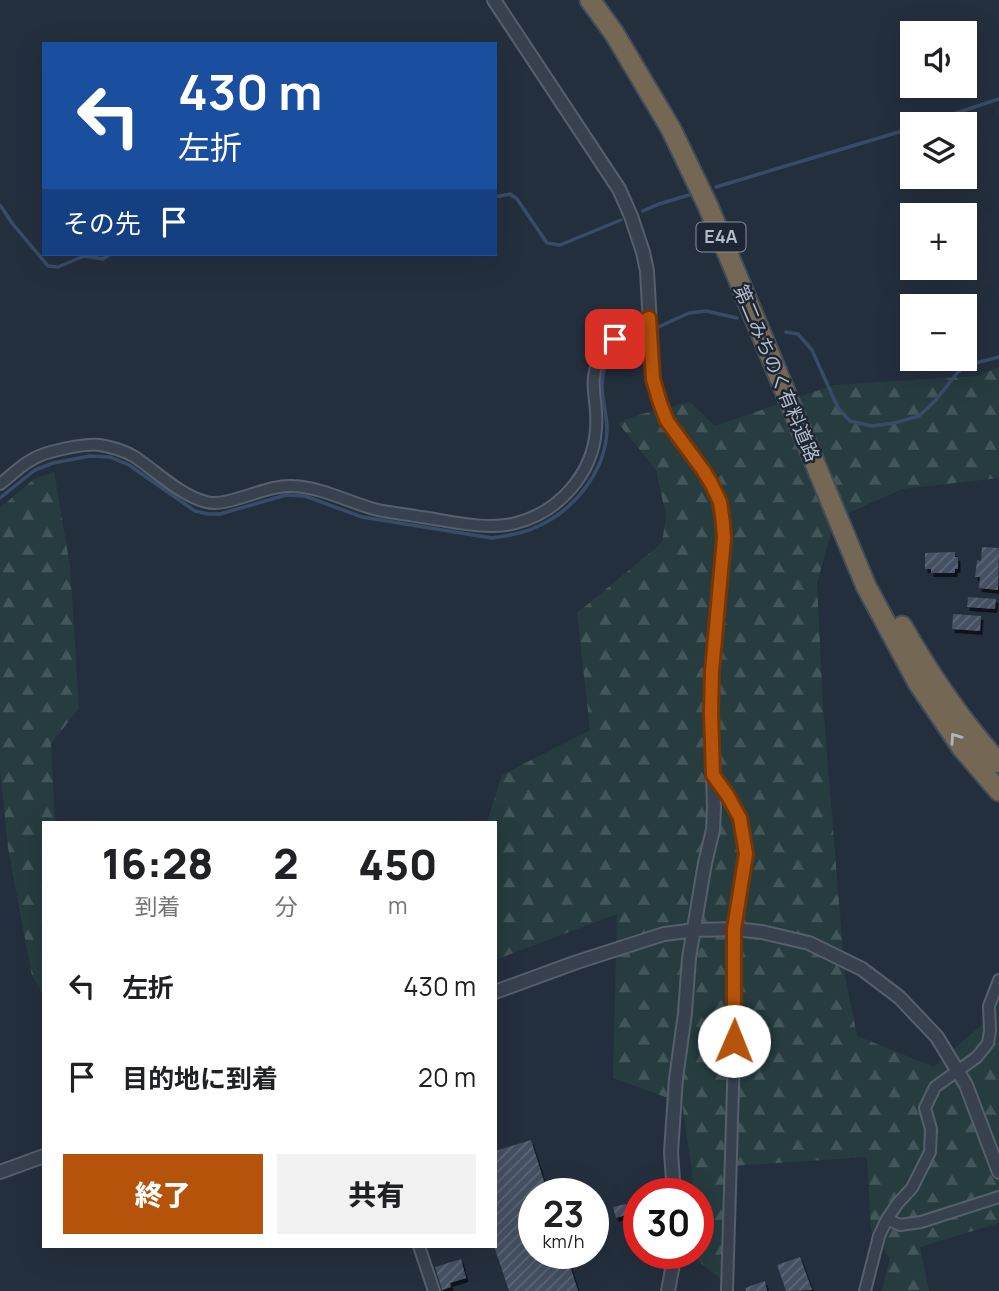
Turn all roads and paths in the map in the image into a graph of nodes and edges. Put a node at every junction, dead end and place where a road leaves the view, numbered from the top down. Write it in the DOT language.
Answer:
graph roads {
  1 [pos="494,0"];
  2 [pos="590,0"];
  3 [pos="649,320"];
  4 [pos="0,484"];
  5 [pos="825,488"];
  6 [pos="999,763"];
  7 [pos="713,775"];
  8 [pos="999,791"];
  9 [pos="734,929"];
  10 [pos="695,930"];
  11 [pos="999,980"];
  12 [pos="497,991"];
  13 [pos="958,1070"];
  14 [pos="42,1157"];
  15 [pos="0,1172"];
  16 [pos="999,1172"];
  17 [pos="673,1178"];
  18 [pos="999,1198"];
  19 [pos="887,1219"];
  20 [pos="420,1248"];
  21 [pos="672,1269"];
  22 [pos="433,1291"];
  23 [pos="668,1291"];
  24 [pos="727,1291"];
  25 [pos="865,1291"];
  1 -- 3 [label="street"];
  2 -- 5 [label="highway, 第二みちのく有料道路 / E4A"];
  3 -- 4 [label="street"];
  3 -- 7 [label="street"];
  5 -- 6 [label="highway, 第二みちのく有料道路 / E4A"];
  8 -- 5 [label="highway, 第二みちのく有料道路 / E4A, one-way"];
  7 -- 9 [label="street"];
  7 -- 10 [label="street"];
  9 -- 10 [label="street"];
  9 -- 13 [label="street"];
  9 -- 24 [label="street"];
  10 -- 12 [label="street"];
  10 -- 17 [label="street"];
  11 -- 13 [label="street"];
  13 -- 16 [label="street"];
  13 -- 19 [label="street"];
  14 -- 15 [label="street"];
  18 -- 19 [label="street"];
  19 -- 25 [label="street"];
  20 -- 22 [label="street"];
  21 -- 23 [label="street"];
}
